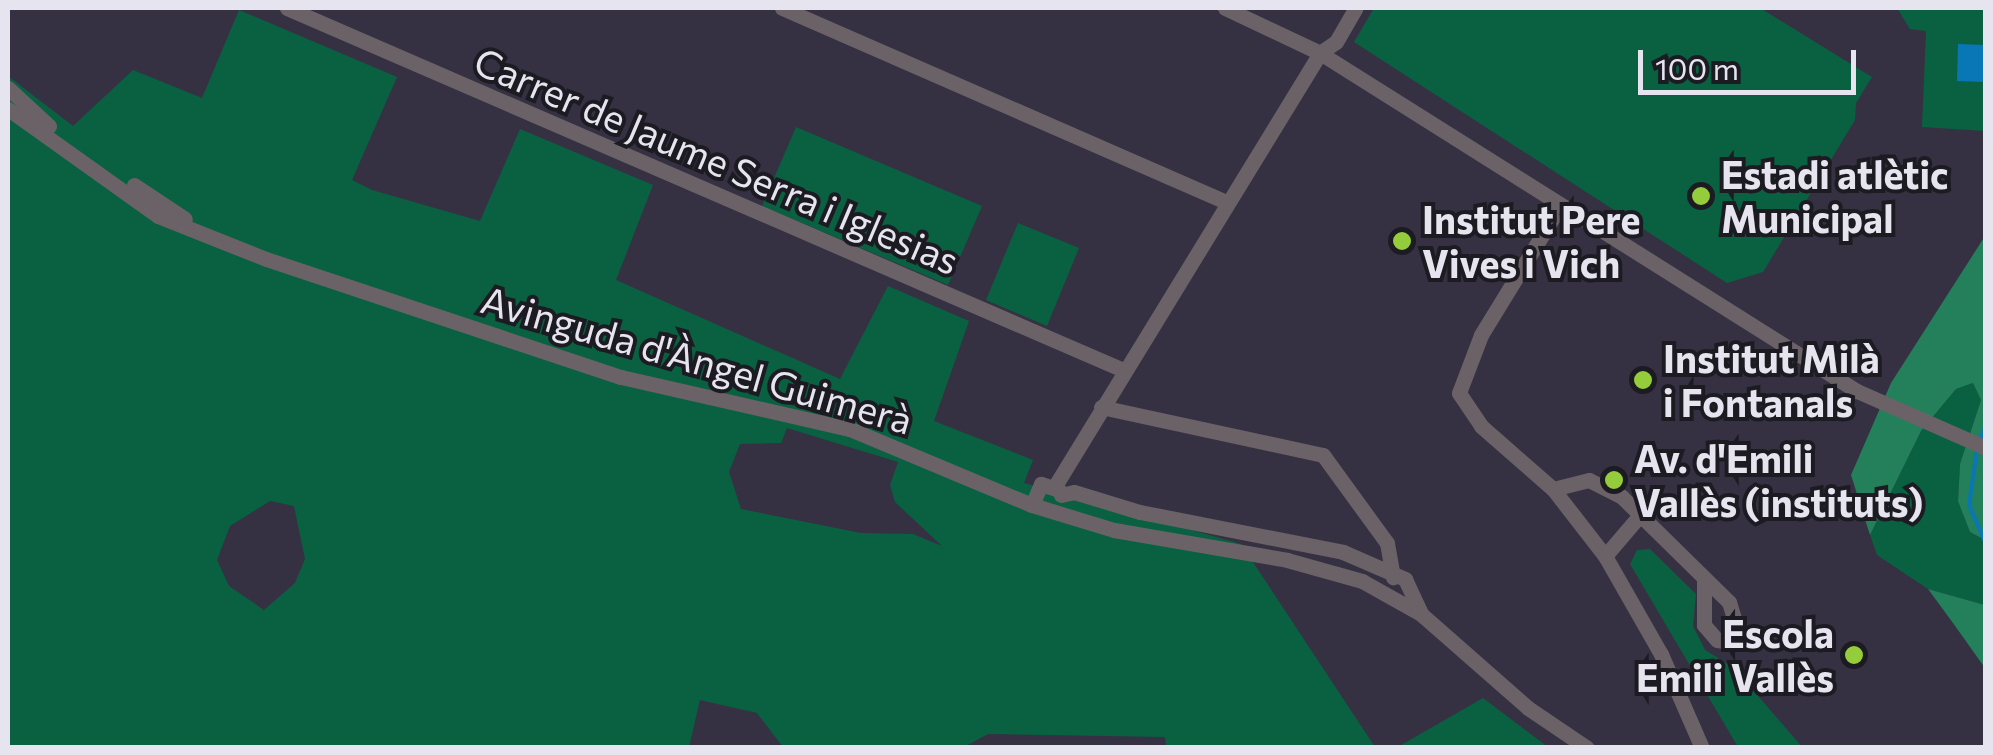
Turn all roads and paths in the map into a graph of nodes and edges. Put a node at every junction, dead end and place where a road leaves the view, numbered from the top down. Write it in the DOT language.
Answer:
graph roads {
  1 [pos="286,8"];
  2 [pos="782,8"];
  3 [pos="1225,8"];
  4 [pos="1356,8"];
  5 [pos="1320,54"];
  6 [pos="8,88"];
  7 [pos="8,109"];
  8 [pos="1227,202"];
  9 [pos="1560,206"];
  10 [pos="222,244"];
  11 [pos="1123,370"];
  12 [pos="1100,407"];
  13 [pos="1986,448"];
  14 [pos="1553,489"];
  15 [pos="1058,490"];
  16 [pos="1032,505"];
  17 [pos="1058,514"];
  18 [pos="1640,514"];
  19 [pos="1605,556"];
  20 [pos="1394,574"];
  21 [pos="1704,579"];
  22 [pos="1386,592"];
  23 [pos="1421,614"];
  24 [pos="1694,724"];
  25 [pos="1586,748"];
  26 [pos="1702,748"];
  27 [pos="1711,748"];
  1 -- 11 [label="street, Carrer de Jaume Serra i Iglesias"];
  2 -- 8 [label="street"];
  3 -- 5 [label="street"];
  4 -- 5 [label="street"];
  5 -- 8 [label="street"];
  5 -- 9 [label="street"];
  6 -- 10 [label="street"];
  7 -- 10 [label="street, Avinguda d'Àngel Guimerà"];
  8 -- 11 [label="street"];
  9 -- 13 [label="street"];
  9 -- 14 [label="street"];
  10 -- 16 [label="street, Avinguda d'Àngel Guimerà"];
  11 -- 12 [label="street"];
  12 -- 15 [label="street"];
  12 -- 20 [label="street"];
  14 -- 18 [label="street"];
  14 -- 19 [label="street"];
  15 -- 16 [label="street"];
  15 -- 17 [label="street"];
  15 -- 20 [label="street"];
  16 -- 17 [label="street, Avinguda d'Àngel Guimerà"];
  17 -- 22 [label="street, Avinguda d'Àngel Guimerà"];
  18 -- 19 [label="street"];
  18 -- 21 [label="street"];
  19 -- 24 [label="street"];
  20 -- 22 [label="street"];
  20 -- 23 [label="street"];
  22 -- 23 [label="street, Avinguda d'Àngel Guimerà"];
  23 -- 25 [label="street, Avinguda d'Àngel Guimerà"];
  24 -- 26 [label="street"];
  24 -- 27 [label="street"];
}
